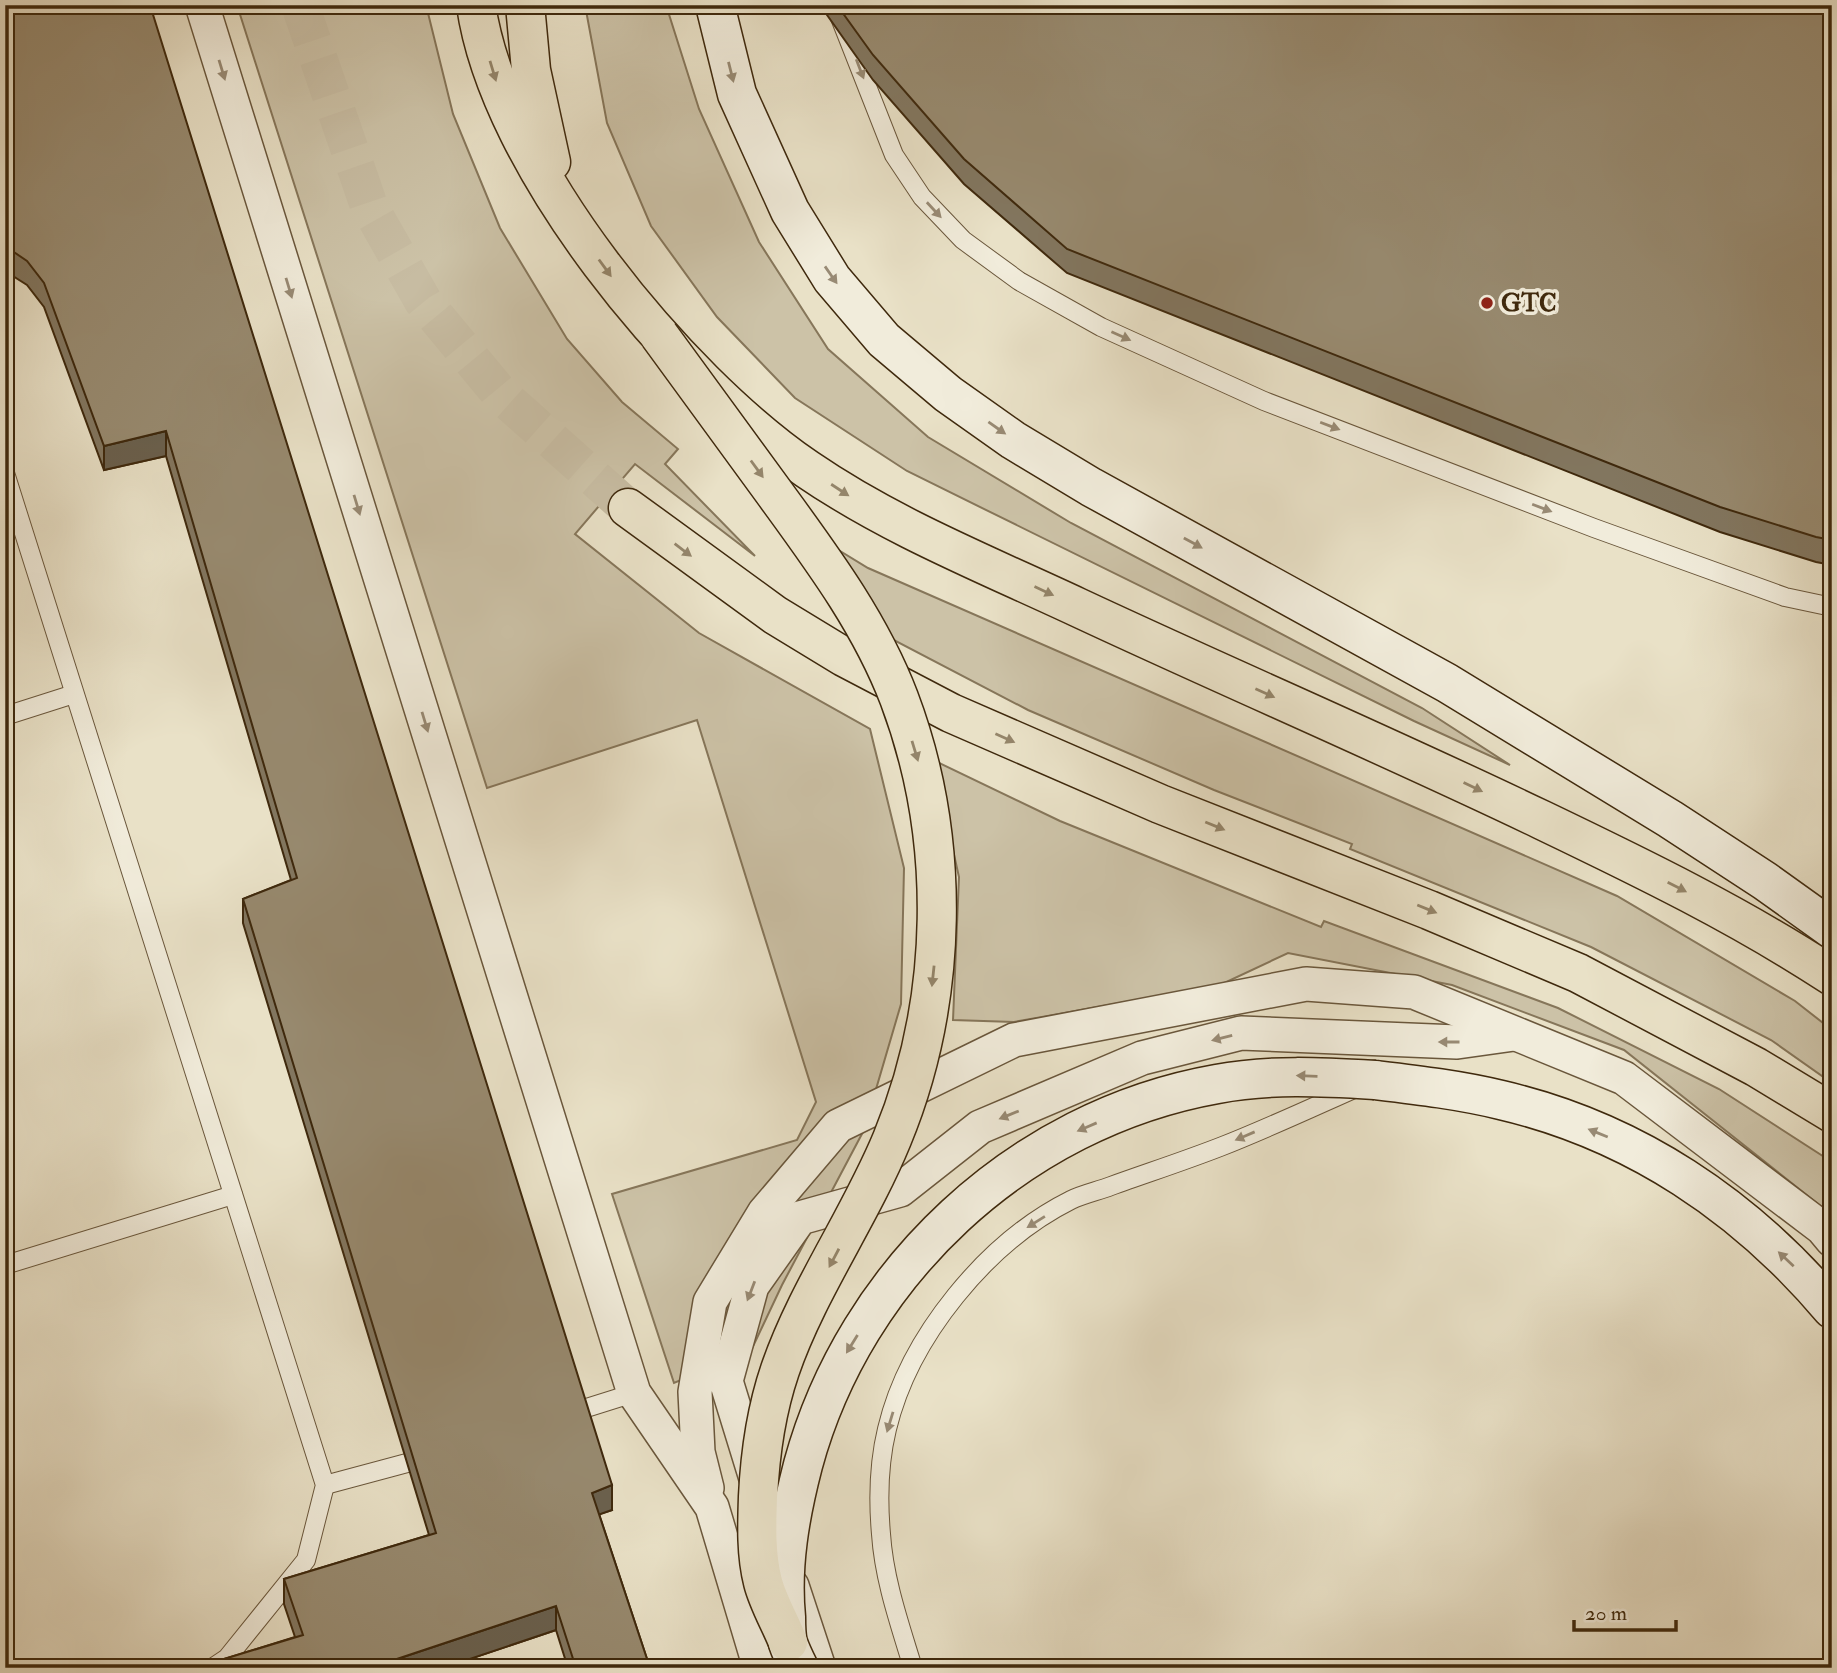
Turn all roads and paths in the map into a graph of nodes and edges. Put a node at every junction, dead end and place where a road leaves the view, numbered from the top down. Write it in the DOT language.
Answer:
graph roads {
  1 [pos="202,5"];
  2 [pos="476,5"];
  3 [pos="525,5"];
  4 [pos="715,5"];
  5 [pos="835,5"];
  6 [pos="564,209"];
  7 [pos="659,335"];
  8 [pos="5,473"];
  9 [pos="628,508"];
  10 [pos="1832,607"];
  11 [pos="74,694"];
  12 [pos="5,716"];
  13 [pos="1832,929"];
  14 [pos="1832,976"];
  15 [pos="1517,1034"];
  16 [pos="1375,1080"];
  17 [pos="1832,1113"];
  18 [pos="233,1195"];
  19 [pos="1832,1240"];
  20 [pos="5,1265"];
  21 [pos="1832,1310"];
  22 [pos="634,1393"];
  23 [pos="580,1410"];
  24 [pos="407,1463"];
  25 [pos="325,1485"];
  26 [pos="712,1507"];
  27 [pos="793,1659"];
  28 [pos="212,1668"];
  29 [pos="760,1668"];
  30 [pos="819,1668"];
  31 [pos="914,1668"];
  1 -- 22 [label="street, one-way"];
  2 -- 6 [label="main road, one-way"];
  3 -- 6 [label="main road"];
  4 -- 13 [label="main road, one-way"];
  5 -- 10 [label="lane, one-way"];
  6 -- 7 [label="main road, one-way"];
  7 -- 14 [label="main road, one-way, bridge"];
  7 -- 27 [label="main road, one-way, bridge"];
  8 -- 11 [label="lane"];
  9 -- 17 [label="main road, one-way"];
  11 -- 12 [label="lane"];
  11 -- 18 [label="lane"];
  15 -- 19 [label="street"];
  15 -- 26 [label="street"];
  15 -- 30 [label="street, one-way"];
  21 -- 16 [label="main road, one-way"];
  16 -- 27 [label="main road, one-way, bridge"];
  16 -- 31 [label="lane, one-way"];
  18 -- 20 [label="lane"];
  18 -- 25 [label="lane"];
  22 -- 23 [label="lane"];
  22 -- 26 [label="street"];
  24 -- 25 [label="lane"];
  25 -- 28 [label="lane"];
  26 -- 29 [label="street"];
}
